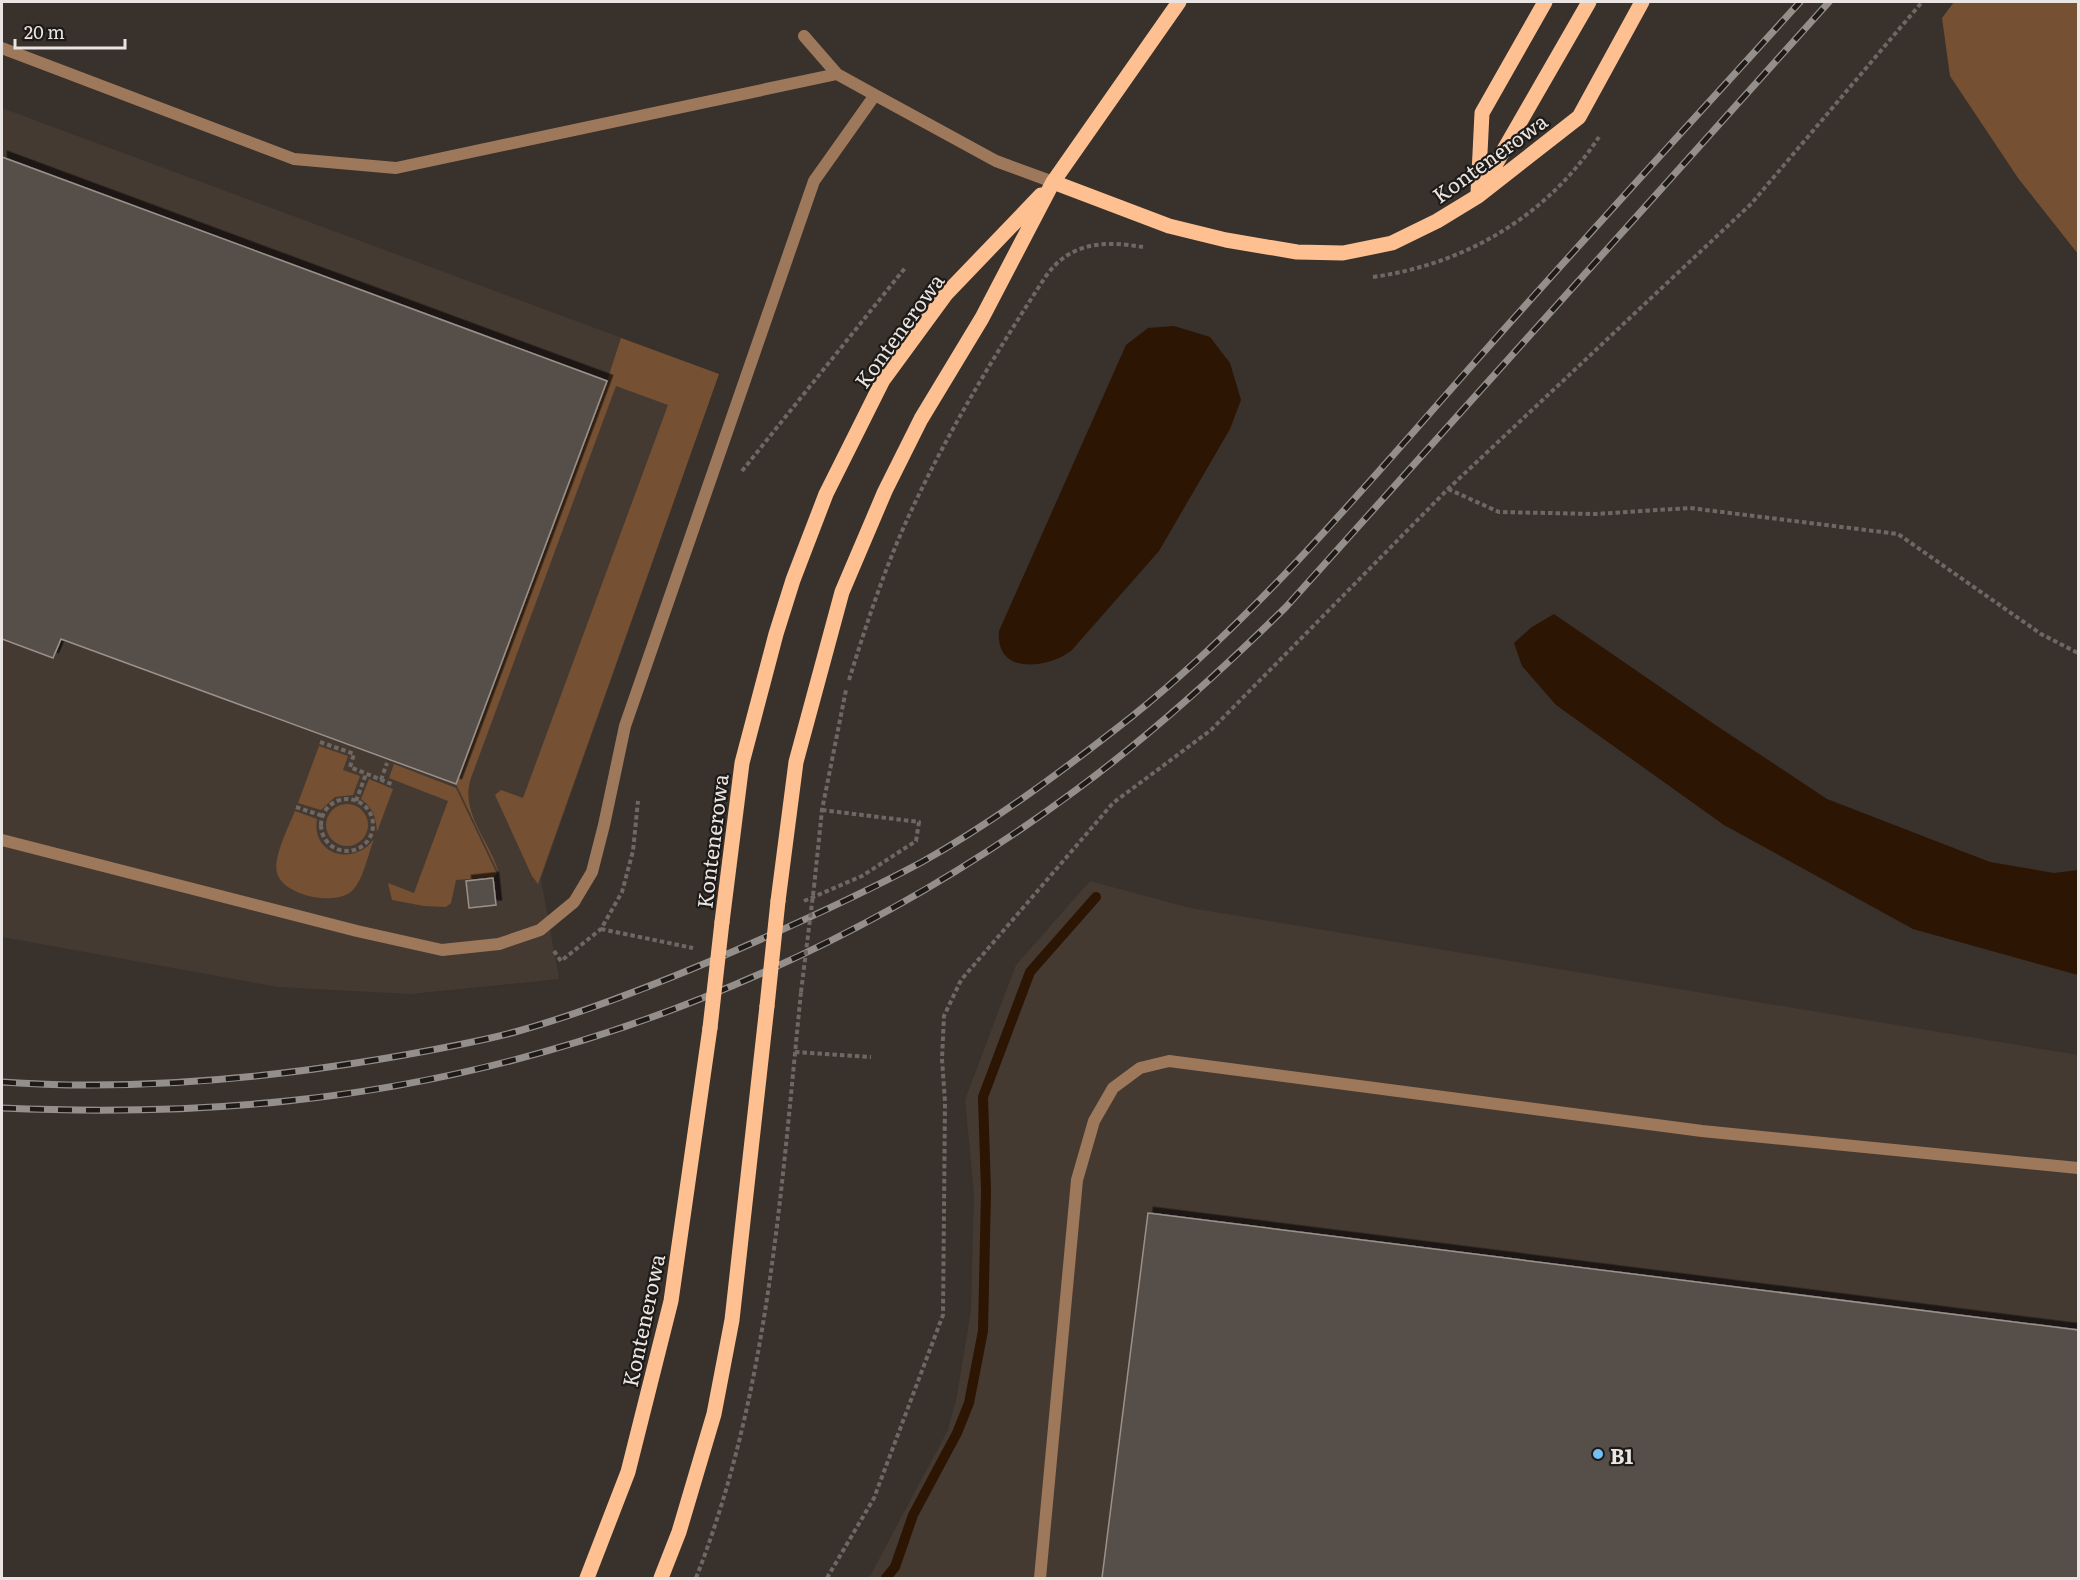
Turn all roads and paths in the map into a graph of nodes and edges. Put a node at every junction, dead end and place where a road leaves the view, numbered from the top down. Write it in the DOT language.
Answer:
graph roads {
  1 [pos="1179,2"];
  2 [pos="1545,2"];
  3 [pos="1589,2"];
  4 [pos="1642,2"];
  5 [pos="1922,2"];
  6 [pos="804,36"];
  7 [pos="2,48"];
  8 [pos="837,74"];
  9 [pos="875,95"];
  10 [pos="1603,131"];
  11 [pos="1053,182"];
  12 [pos="1478,196"];
  13 [pos="1145,248"];
  14 [pos="905,268"];
  15 [pos="1365,277"];
  16 [pos="739,480"];
  17 [pos="1448,489"];
  18 [pos="2079,653"];
  19 [pos="320,742"];
  20 [pos="387,764"];
  21 [pos="366,774"];
  22 [pos="381,780"];
  23 [pos="394,785"];
  24 [pos="639,793"];
  25 [pos="356,801"];
  26 [pos="297,807"];
  27 [pos="822,810"];
  28 [pos="323,816"];
  29 [pos="914,820"];
  30 [pos="2,840"];
  31 [pos="540,930"];
  32 [pos="801,992"];
  33 [pos="795,1052"];
  34 [pos="872,1057"];
  35 [pos="2079,1168"];
  36 [pos="587,1578"];
  37 [pos="661,1578"];
  38 [pos="827,1578"];
  39 [pos="1040,1578"];
  1 -- 11 [label="main road, Kontenerowa"];
  2 -- 12 [label="main road"];
  3 -- 12 [label="main road"];
  4 -- 12 [label="main road, Kontenerowa"];
  5 -- 17 [label="path"];
  6 -- 8 [label="lane"];
  7 -- 8 [label="lane"];
  8 -- 9 [label="lane"];
  9 -- 11 [label="lane"];
  9 -- 31 [label="lane"];
  10 -- 15 [label="path"];
  11 -- 12 [label="main road, Kontenerowa"];
  11 -- 36 [label="main road, Kontenerowa, bridge"];
  11 -- 37 [label="main road, Kontenerowa, bridge"];
  13 -- 27 [label="path"];
  14 -- 16 [label="path"];
  17 -- 18 [label="path"];
  17 -- 38 [label="path"];
  19 -- 21 [label="path"];
  20 -- 22 [label="path"];
  21 -- 22 [label="path"];
  21 -- 25 [label="path"];
  22 -- 23 [label="path"];
  24 -- 31 [label="path"];
  25 -- 28 [label="path"];
  25 -- 28 [label="path"];
  26 -- 28 [label="path"];
  27 -- 29 [label="path"];
  27 -- 32 [label="path, bridge"];
  30 -- 31 [label="lane"];
  33 -- 34 [label="path"];
  35 -- 39 [label="lane"];
}
